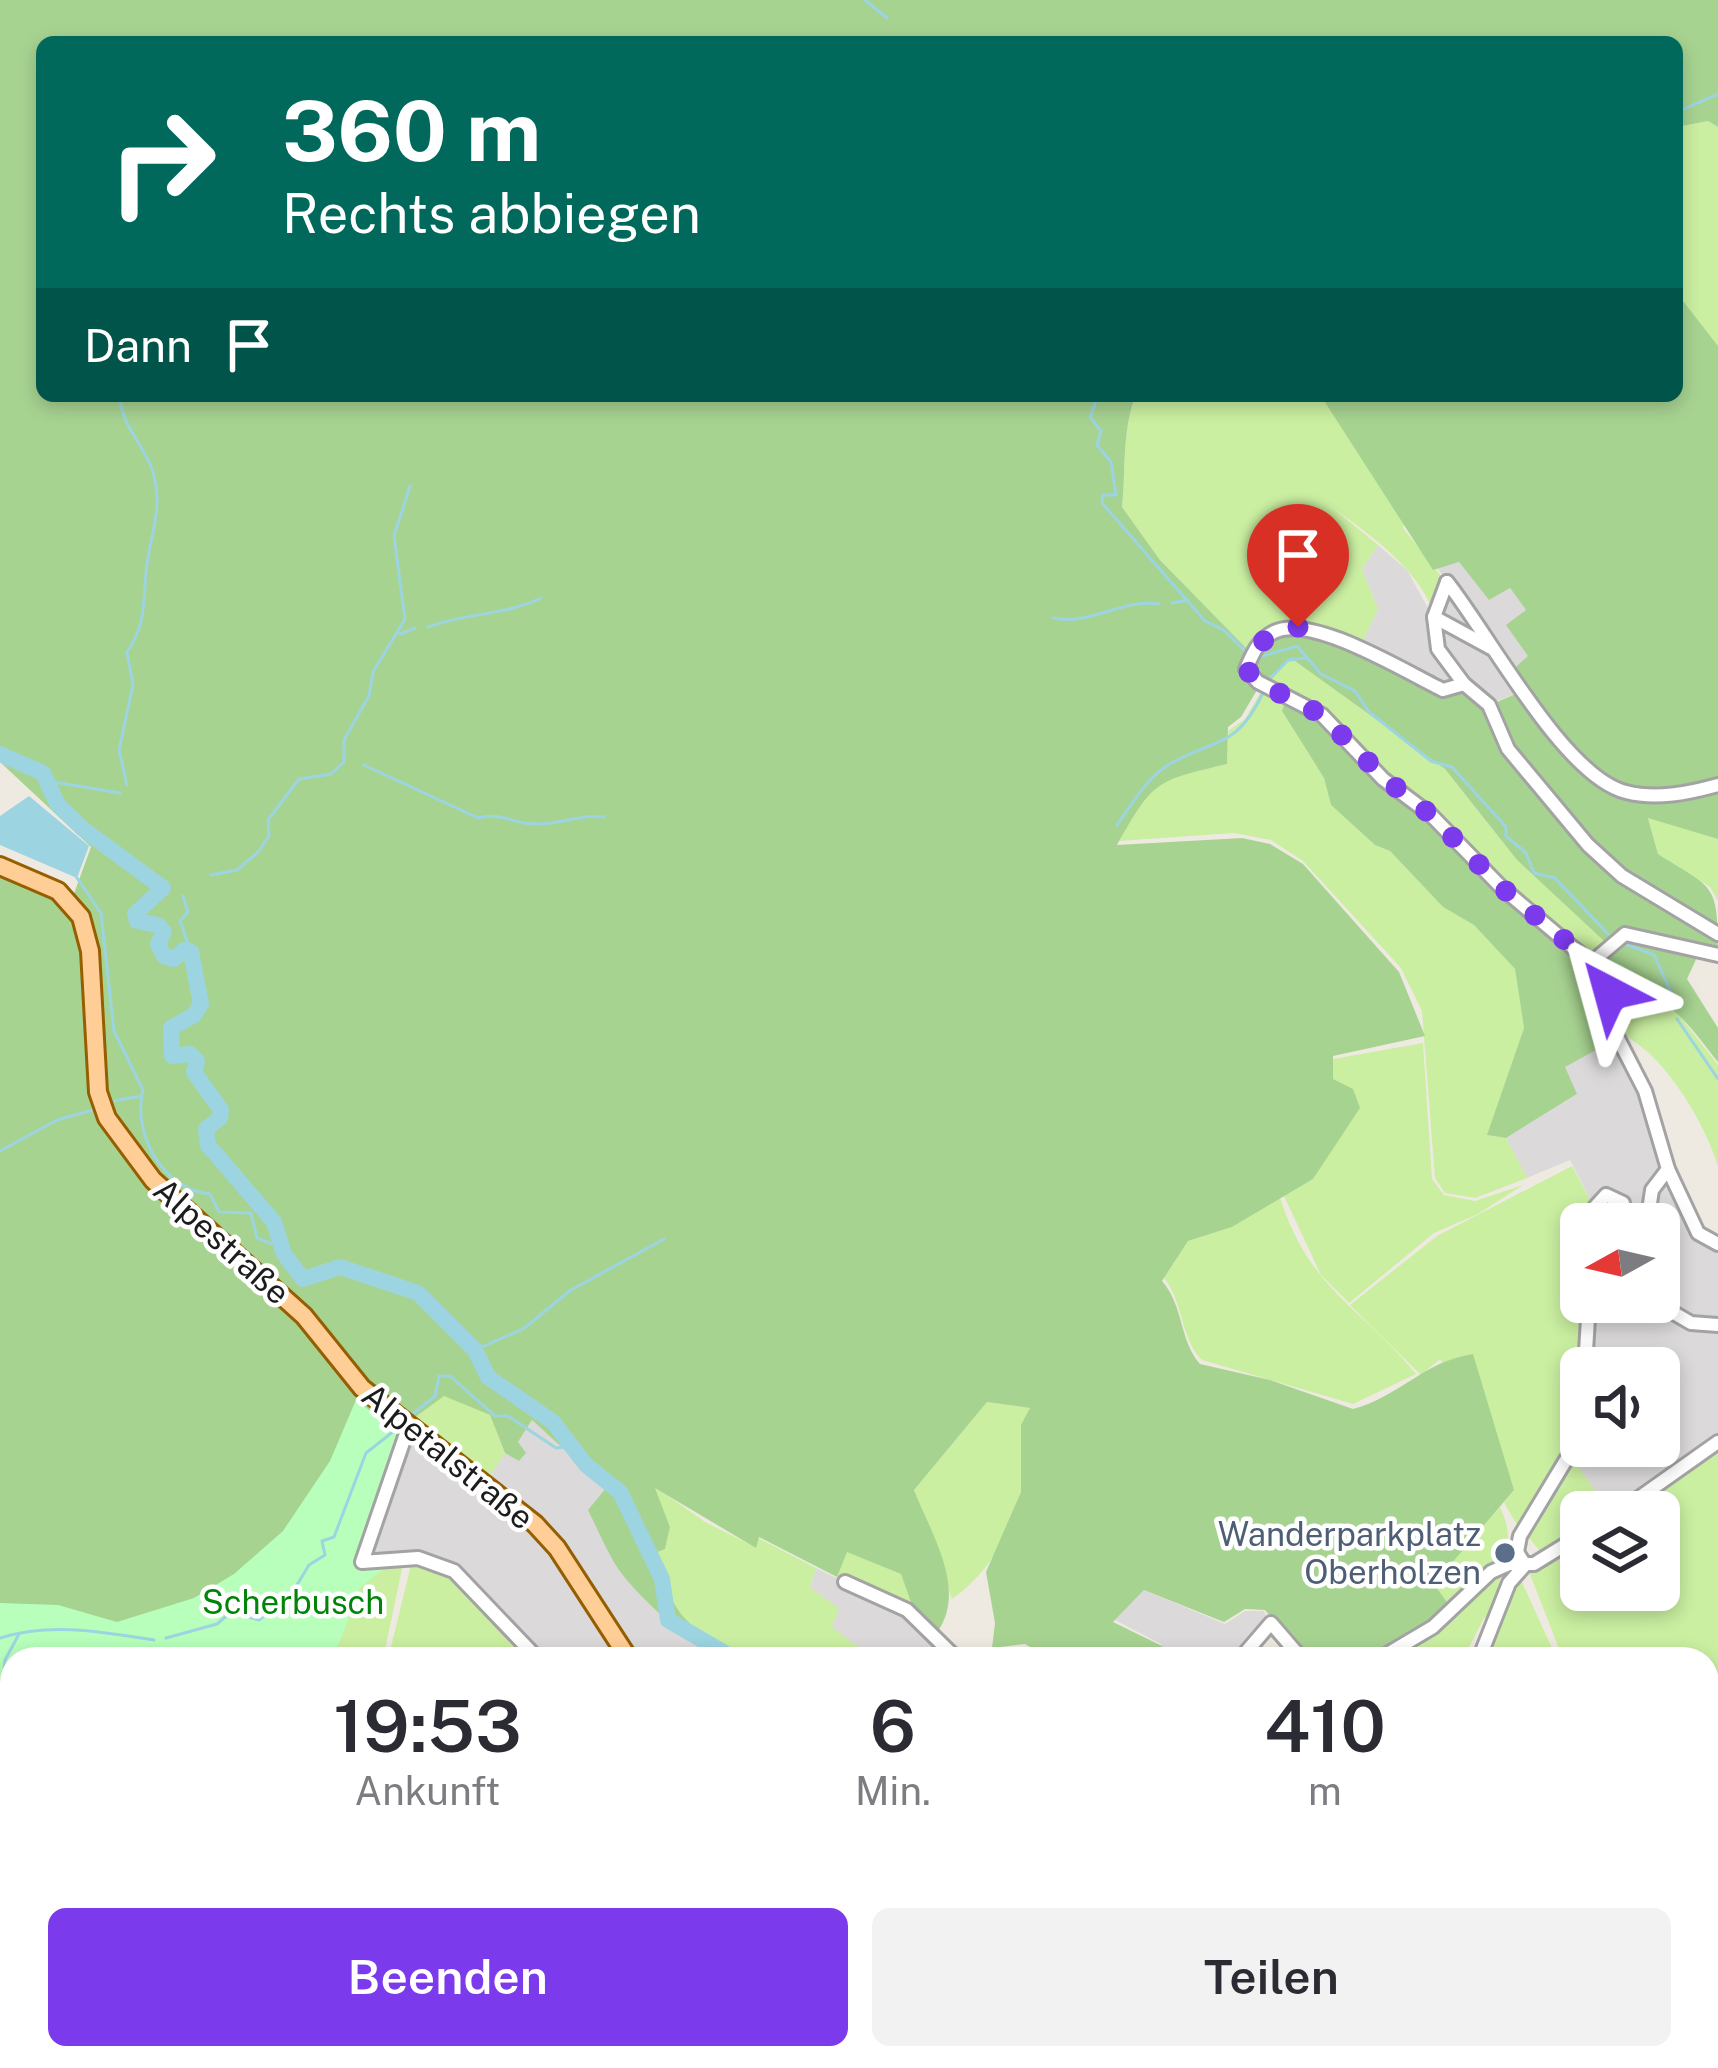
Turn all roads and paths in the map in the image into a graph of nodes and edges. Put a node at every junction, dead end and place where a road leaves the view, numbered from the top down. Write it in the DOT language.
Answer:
graph roads {
  1 [pos="1434,617"];
  2 [pos="1492,648"];
  3 [pos="1462,687"];
  4 [pos="1718,785"];
  5 [pos="0,866"];
  6 [pos="1718,934"];
  7 [pos="1718,955"];
  8 [pos="1591,962"];
  9 [pos="1668,1169"];
  10 [pos="1650,1203"];
  11 [pos="1718,1244"];
  12 [pos="304,1316"];
  13 [pos="1680,1317"];
  14 [pos="1718,1325"];
  15 [pos="408,1428"];
  16 [pos="1718,1442"];
  17 [pos="1562,1467"];
  18 [pos="1649,1491"];
  19 [pos="1560,1546"];
  20 [pos="1525,1565"];
  21 [pos="845,1582"];
  22 [pos="527,1647"];
  23 [pos="621,1647"];
  24 [pos="945,1647"];
  25 [pos="1247,1647"];
  26 [pos="1292,1647"];
  27 [pos="1399,1647"];
  28 [pos="1484,1647"];
  1 -- 2 [label="street"];
  1 -- 2 [label="street"];
  1 -- 3 [label="street"];
  2 -- 4 [label="street"];
  3 -- 6 [label="street"];
  3 -- 8 [label="street"];
  5 -- 12 [label="main road, Alpestraße"];
  7 -- 8 [label="street"];
  8 -- 9 [label="street"];
  9 -- 10 [label="street"];
  9 -- 11 [label="street"];
  12 -- 15 [label="main road, Alpetalstraße"];
  13 -- 14 [label="street"];
  15 -- 22 [label="street"];
  15 -- 23 [label="main road, Alpetalstraße"];
  16 -- 18 [label="street"];
  17 -- 20 [label="street"];
  19 -- 20 [label="street"];
  20 -- 27 [label="street"];
  20 -- 28 [label="street"];
  21 -- 24 [label="street"];
  25 -- 26 [label="street"];
}
